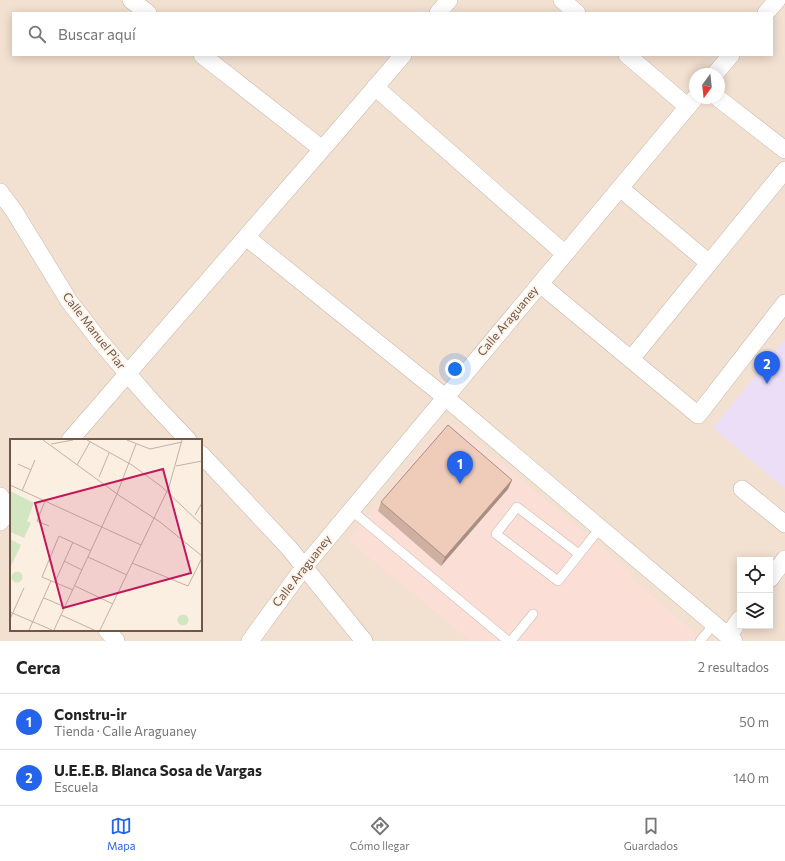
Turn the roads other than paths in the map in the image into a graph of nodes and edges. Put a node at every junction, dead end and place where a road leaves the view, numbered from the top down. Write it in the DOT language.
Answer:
graph roads {
  1 [pos="131,0"];
  2 [pos="449,0"];
  3 [pos="562,0"];
  4 [pos="777,0"];
  5 [pos="785,6"];
  6 [pos="147,12"];
  7 [pos="439,12"];
  8 [pos="576,12"];
  9 [pos="767,12"];
  10 [pos="203,56"];
  11 [pos="401,56"];
  12 [pos="628,56"];
  13 [pos="730,56"];
  14 [pos="720,68"];
  15 [pos="375,88"];
  16 [pos="689,101"];
  17 [pos="725,103"];
  18 [pos="689,104"];
  19 [pos="322,149"];
  20 [pos="785,150"];
  21 [pos="785,170"];
  22 [pos="620,188"];
  23 [pos="0,192"];
  24 [pos="246,237"];
  25 [pos="565,254"];
  26 [pos="709,262"];
  27 [pos="540,284"];
  28 [pos="785,303"];
  29 [pos="631,359"];
  30 [pos="127,373"];
  31 [pos="445,397"];
  32 [pos="71,439"];
  33 [pos="187,439"];
  34 [pos="202,455"];
  35 [pos="742,489"];
  36 [pos="0,496"];
  37 [pos="351,510"];
  38 [pos="8,513"];
  39 [pos="785,524"];
  40 [pos="600,528"];
  41 [pos="579,554"];
  42 [pos="785,559"];
  43 [pos="304,566"];
  44 [pos="773,575"];
  45 [pos="532,614"];
  46 [pos="714,624"];
  47 [pos="737,625"];
  48 [pos="108,631"];
  49 [pos="731,638"];
  50 [pos="116,641"];
  51 [pos="250,641"];
  52 [pos="364,641"];
  53 [pos="508,641"];
  54 [pos="511,641"];
  55 [pos="700,641"];
  1 -- 6 [label="street"];
  2 -- 7 [label="street"];
  3 -- 8 [label="street"];
  4 -- 5 [label="street"];
  4 -- 9 [label="street"];
  10 -- 19 [label="street"];
  11 -- 15 [label="street"];
  12 -- 16 [label="street"];
  13 -- 14 [label="street"];
  15 -- 19 [label="street"];
  15 -- 25 [label="street"];
  17 -- 20 [label="street"];
  18 -- 22 [label="street, Calle Araguaney"];
  19 -- 24 [label="street"];
  21 -- 26 [label="street"];
  22 -- 25 [label="street, Calle Araguaney"];
  22 -- 26 [label="street"];
  23 -- 30 [label="street, Calle Manuel Piar"];
  24 -- 30 [label="street"];
  24 -- 31 [label="street"];
  25 -- 27 [label="street, Calle Araguaney"];
  26 -- 29 [label="street"];
  27 -- 29 [label="street"];
  27 -- 31 [label="street, Calle Araguaney"];
  28 -- 29 [label="street"];
  30 -- 32 [label="street"];
  30 -- 33 [label="street, Calle Manuel Piar"];
  31 -- 37 [label="street, Calle Araguaney"];
  31 -- 40 [label="street"];
  34 -- 43 [label="street"];
  35 -- 39 [label="street"];
  36 -- 38 [label="street"];
  37 -- 43 [label="street, Calle Araguaney"];
  37 -- 53 [label="lane"];
  40 -- 41 [label="lane"];
  40 -- 46 [label="street"];
  41 -- 41 [label="lane"];
  42 -- 44 [label="street"];
  43 -- 51 [label="street, Calle Araguaney"];
  43 -- 52 [label="street"];
  45 -- 54 [label="lane"];
  46 -- 49 [label="street"];
  46 -- 55 [label="lane"];
  47 -- 49 [label="street"];
  48 -- 50 [label="street"];
}
